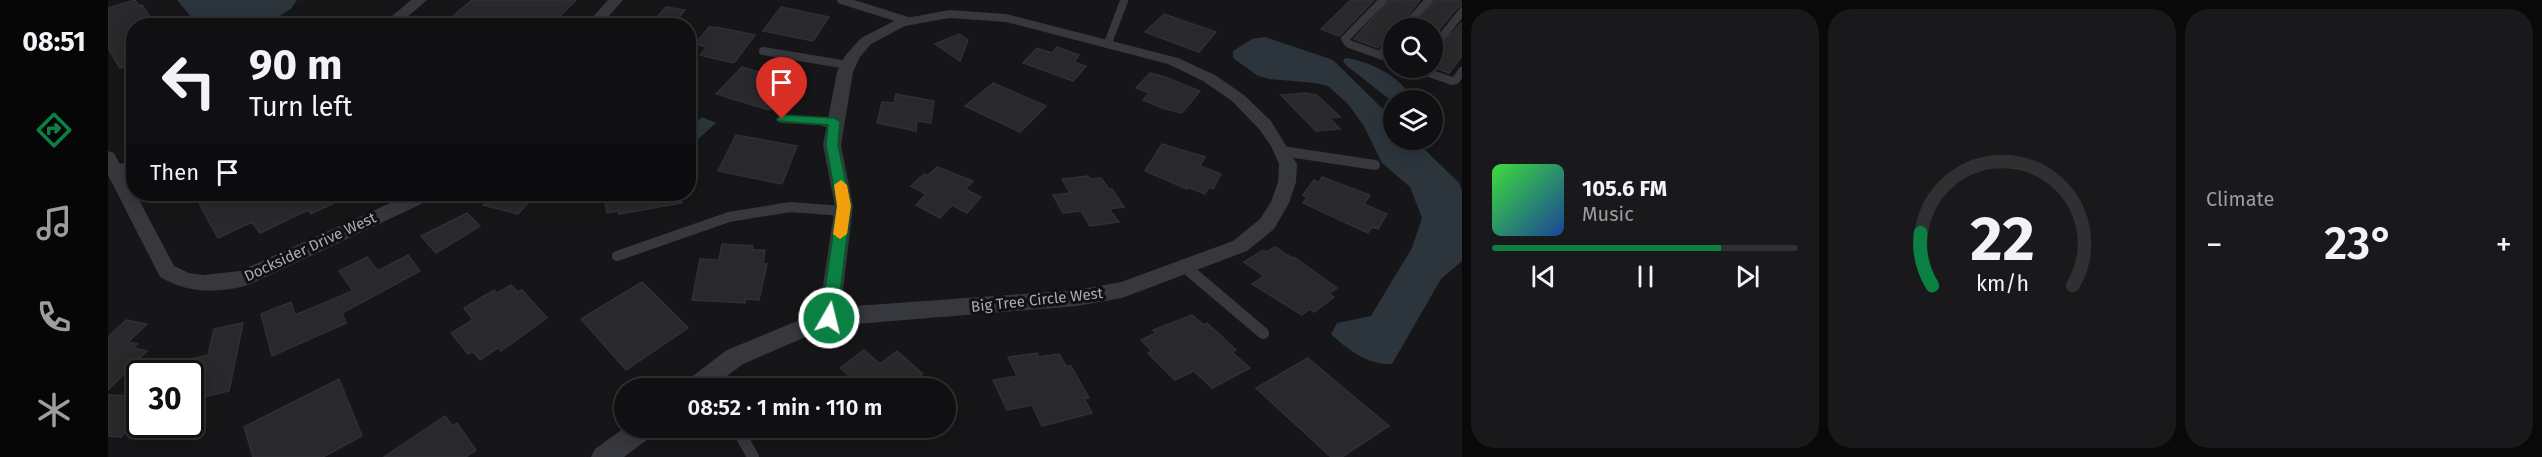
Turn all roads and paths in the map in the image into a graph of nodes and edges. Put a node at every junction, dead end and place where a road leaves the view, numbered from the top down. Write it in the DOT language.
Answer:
graph roads {
  1 [pos="420,0"];
  2 [pos="616,0"];
  3 [pos="841,0"];
  4 [pos="1383,0"];
  5 [pos="1429,0"];
  6 [pos="1124,1"];
  7 [pos="1462,12"];
  8 [pos="397,18"];
  9 [pos="599,18"];
  10 [pos="1413,18"];
  11 [pos="908,21"];
  12 [pos="1443,35"];
  13 [pos="1108,43"];
  14 [pos="763,51"];
  15 [pos="1383,52"];
  16 [pos="1380,55"];
  17 [pos="1383,56"];
  18 [pos="848,65"];
  19 [pos="1462,71"];
  20 [pos="1443,78"];
  21 [pos="782,119"];
  22 [pos="834,122"];
  23 [pos="1282,150"];
  24 [pos="119,164"];
  25 [pos="1376,165"];
  26 [pos="126,180"];
  27 [pos="136,201"];
  28 [pos="410,201"];
  29 [pos="843,211"];
  30 [pos="617,256"];
  31 [pos="1186,267"];
  32 [pos="829,318"];
  33 [pos="1263,333"];
  34 [pos="718,378"];
  35 [pos="630,438"];
  36 [pos="743,438"];
  37 [pos="604,457"];
  38 [pos="753,457"];
  1 -- 8 [label="street"];
  2 -- 9 [label="street"];
  3 -- 11 [label="lane"];
  4 -- 16 [label="lane"];
  5 -- 10 [label="lane"];
  6 -- 13 [label="lane"];
  7 -- 12 [label="lane"];
  11 -- 13 [label="street, Big Tree Circle West"];
  11 -- 18 [label="street, Big Tree Circle West"];
  13 -- 23 [label="street, Big Tree Circle West"];
  14 -- 18 [label="lane"];
  15 -- 16 [label="lane"];
  16 -- 17 [label="lane"];
  18 -- 22 [label="street"];
  19 -- 20 [label="lane"];
  21 -- 22 [label="lane"];
  22 -- 29 [label="street"];
  23 -- 25 [label="lane"];
  23 -- 31 [label="street, Big Tree Circle West"];
  24 -- 26 [label="street, Docksider Drive West"];
  27 -- 28 [label="street, Docksider Drive West"];
  29 -- 30 [label="lane"];
  29 -- 32 [label="street"];
  31 -- 32 [label="street, Big Tree Circle West"];
  31 -- 33 [label="lane"];
  32 -- 34 [label="street, Big Tree Circle West"];
  35 -- 37 [label="street"];
  36 -- 38 [label="lane"];
}
